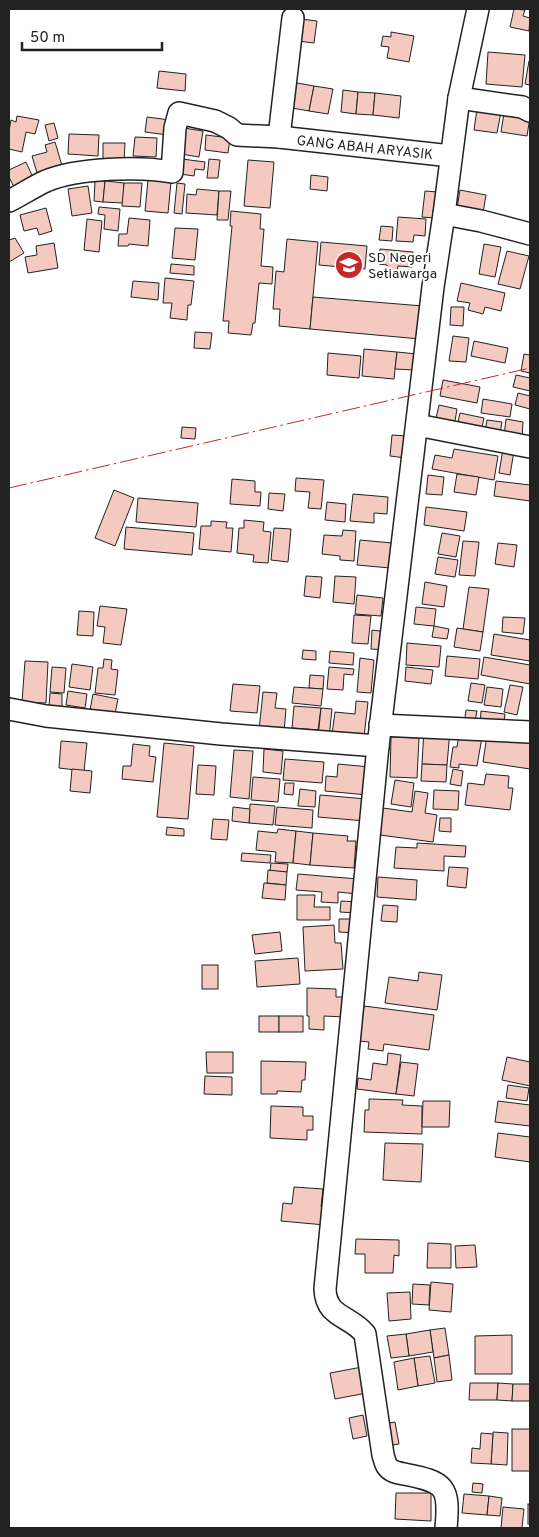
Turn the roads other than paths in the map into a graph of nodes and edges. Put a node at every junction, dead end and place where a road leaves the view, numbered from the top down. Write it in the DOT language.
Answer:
graph roads {
  1 [pos="478,9"];
  2 [pos="293,18"];
  3 [pos="459,98"];
  4 [pos="530,111"];
  5 [pos="279,137"];
  6 [pos="451,156"];
  7 [pos="9,202"];
  8 [pos="444,214"];
  9 [pos="530,234"];
  10 [pos="417,425"];
  11 [pos="530,447"];
  12 [pos="9,709"];
  13 [pos="380,725"];
  14 [pos="530,732"];
  15 [pos="378,746"];
  16 [pos="446,1528"];
  1 -- 3 [label="street"];
  2 -- 5 [label="street, GANG ABAH ARYASIK"];
  3 -- 4 [label="street"];
  3 -- 6 [label="street"];
  5 -- 6 [label="street, GANG ABAH ARYASIK"];
  5 -- 7 [label="street, GANG ABAH ARYASIK"];
  6 -- 8 [label="street"];
  8 -- 9 [label="street"];
  8 -- 10 [label="street"];
  10 -- 11 [label="street"];
  10 -- 13 [label="street"];
  12 -- 15 [label="street"];
  13 -- 14 [label="street"];
  13 -- 15 [label="street"];
  15 -- 16 [label="street"];
}
